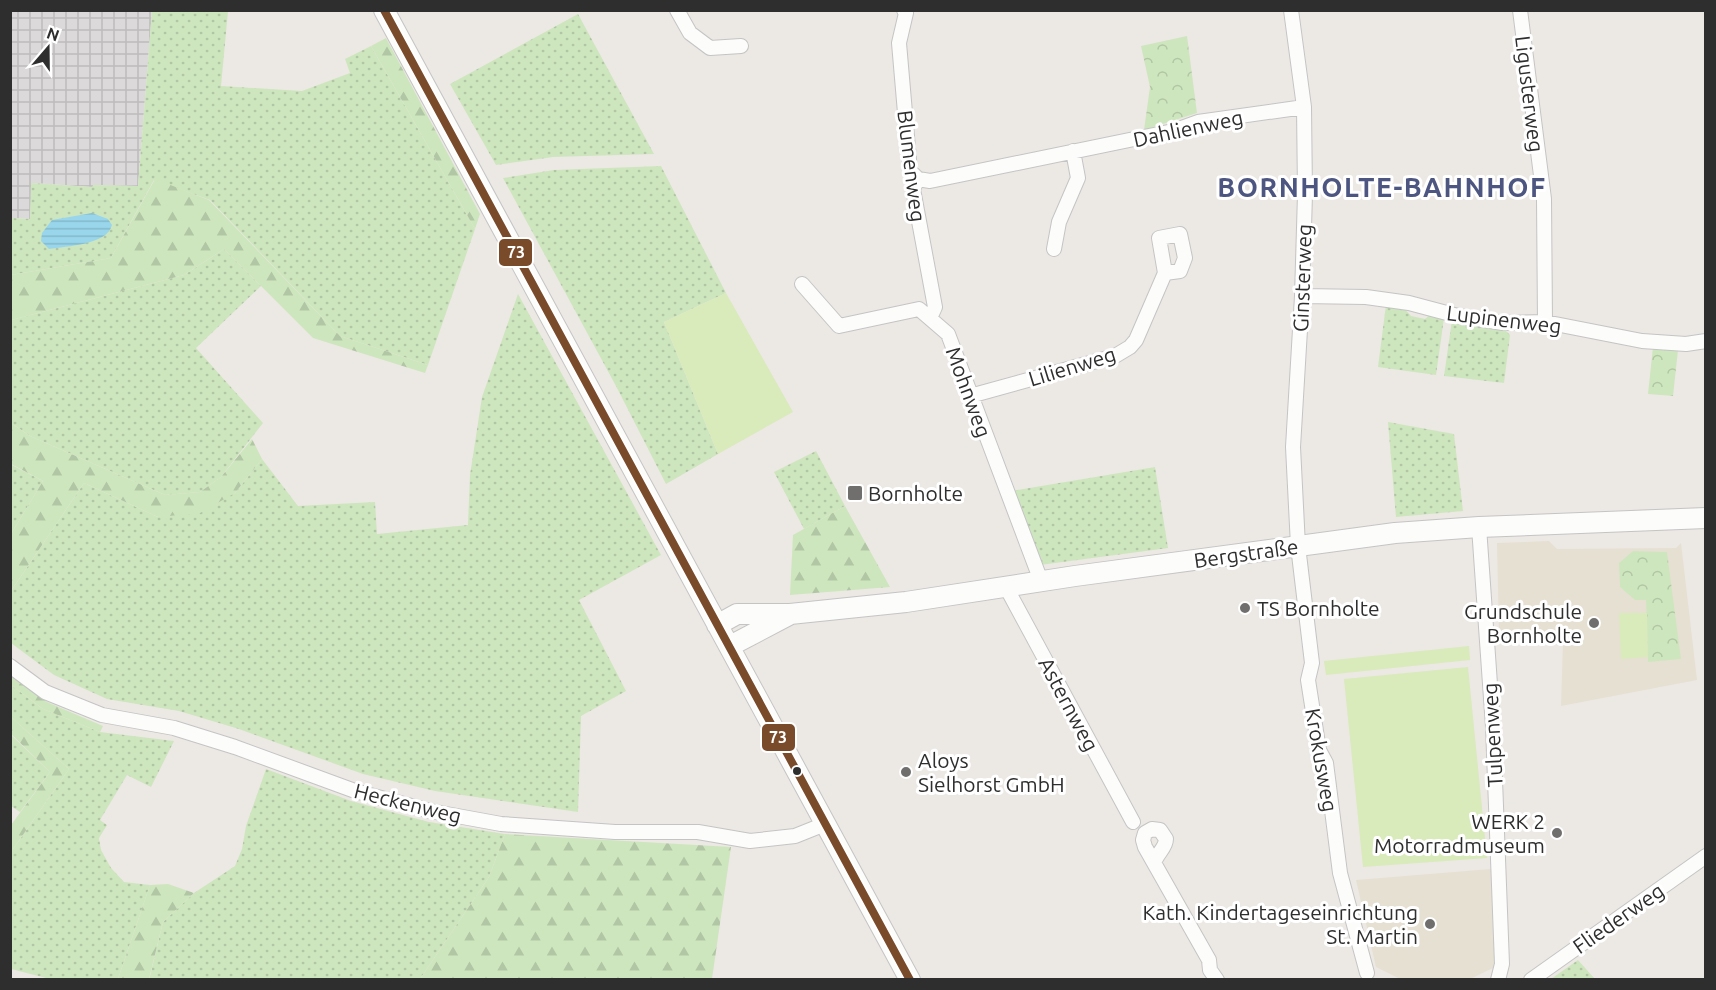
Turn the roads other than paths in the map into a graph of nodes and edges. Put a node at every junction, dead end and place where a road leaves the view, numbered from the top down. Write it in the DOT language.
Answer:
graph roads {
  1 [pos="384,10"];
  2 [pos="677,10"];
  3 [pos="1291,10"];
  4 [pos="1520,10"];
  5 [pos="907,11"];
  6 [pos="741,46"];
  7 [pos="1304,107"];
  8 [pos="1073,151"];
  9 [pos="918,179"];
  10 [pos="1054,249"];
  11 [pos="1165,273"];
  12 [pos="802,284"];
  13 [pos="1302,297"];
  14 [pos="930,318"];
  15 [pos="1545,322"];
  16 [pos="1706,341"];
  17 [pos="970,396"];
  18 [pos="1706,518"];
  19 [pos="1479,527"];
  20 [pos="1298,546"];
  21 [pos="1041,581"];
  22 [pos="1006,587"];
  23 [pos="789,614"];
  24 [pos="717,625"];
  25 [pos="730,646"];
  26 [pos="10,666"];
  27 [pos="1133,822"];
  28 [pos="825,824"];
  29 [pos="1706,856"];
  30 [pos="1154,863"];
  31 [pos="1367,977"];
  32 [pos="910,980"];
  33 [pos="1217,980"];
  34 [pos="1498,980"];
  35 [pos="1531,980"];
  1 -- 24 [label="main road"];
  2 -- 6 [label="street"];
  3 -- 7 [label="street, Ginsterweg"];
  4 -- 15 [label="street, Ligusterweg"];
  5 -- 9 [label="street, Blumenweg"];
  7 -- 8 [label="street, Dahlienweg"];
  7 -- 13 [label="street, Ginsterweg"];
  8 -- 9 [label="street, Dahlienweg"];
  8 -- 10 [label="street"];
  9 -- 14 [label="street, Blumenweg"];
  11 -- 17 [label="street, Lilienweg"];
  12 -- 14 [label="street"];
  13 -- 15 [label="street, Lupinenweg"];
  13 -- 20 [label="street, Ginsterweg"];
  14 -- 17 [label="street, Mohnweg"];
  15 -- 16 [label="street, Lupinenweg"];
  17 -- 21 [label="street, Mohnweg"];
  18 -- 19 [label="main road, Bergstraße"];
  19 -- 20 [label="main road, Bergstraße"];
  19 -- 34 [label="street, Tulpenweg"];
  20 -- 21 [label="main road, Bergstraße"];
  20 -- 31 [label="street, Krokusweg"];
  21 -- 22 [label="main road, Bergstraße"];
  22 -- 23 [label="main road, Bergstraße"];
  22 -- 27 [label="street, Asternweg"];
  23 -- 24 [label="main road, Bergstraße"];
  23 -- 25 [label="main road, Bergstraße"];
  24 -- 25 [label="main road"];
  25 -- 28 [label="main road"];
  26 -- 28 [label="street, Heckenweg"];
  28 -- 32 [label="main road"];
  29 -- 35 [label="street, Fliederweg"];
  30 -- 33 [label="street"];
}
